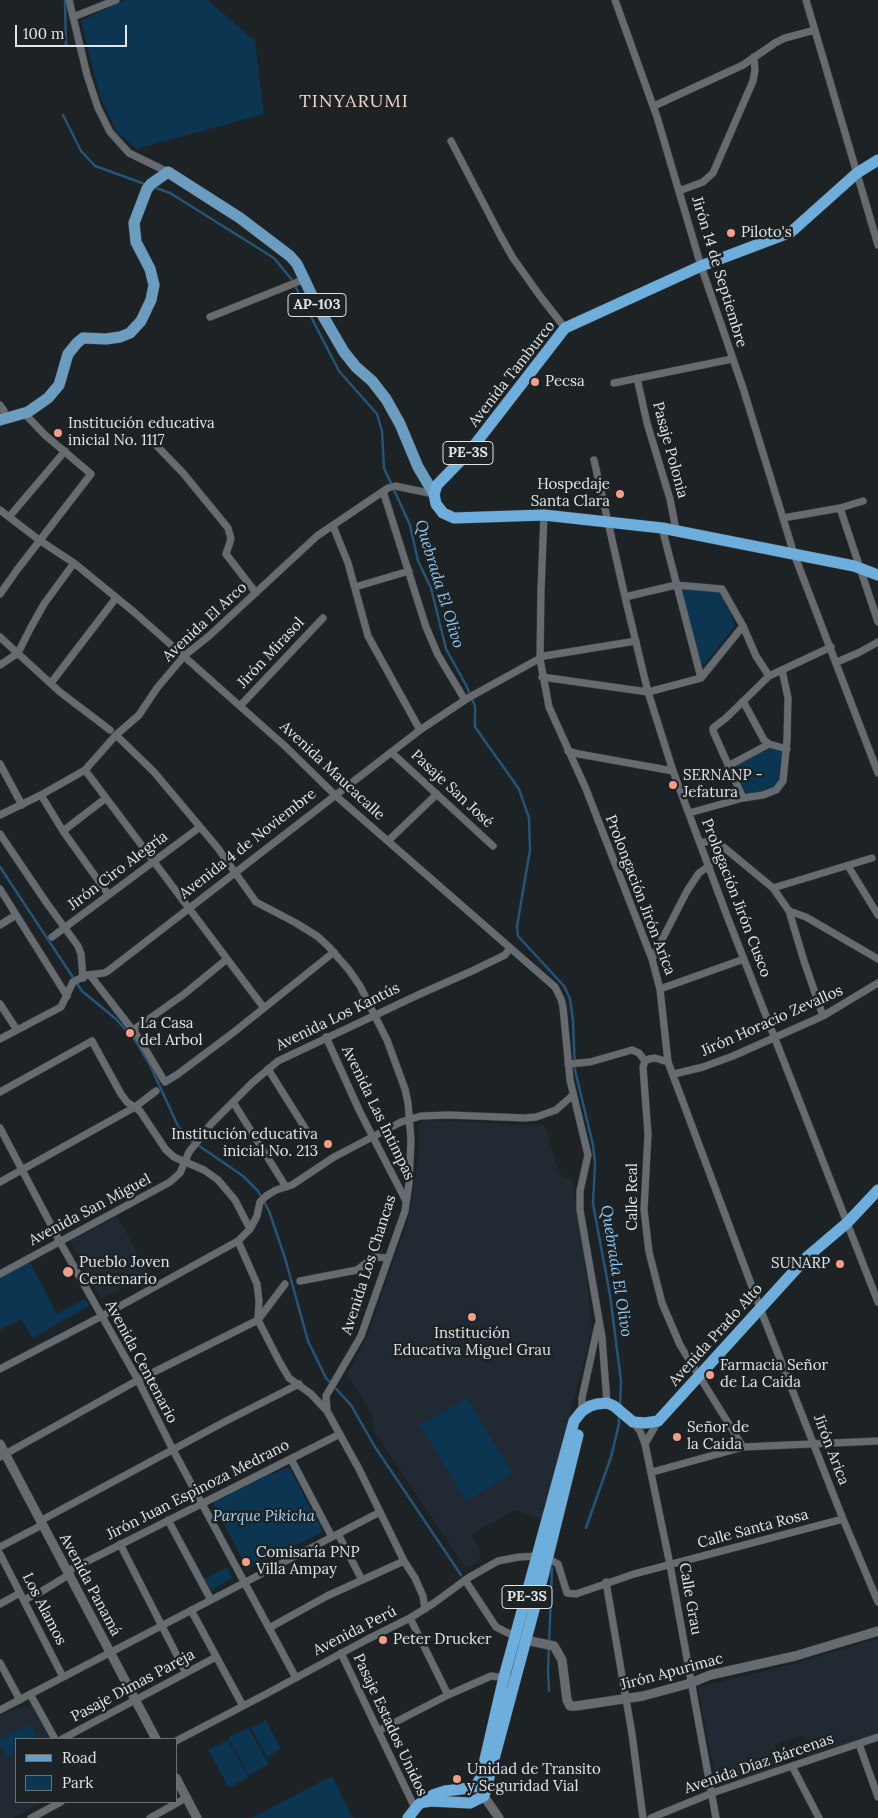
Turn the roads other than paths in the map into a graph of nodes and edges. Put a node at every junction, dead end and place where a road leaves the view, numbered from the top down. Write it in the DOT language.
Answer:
graph roads {
  1 [pos="69,0"];
  2 [pos="116,0"];
  3 [pos="615,0"];
  4 [pos="809,0"];
  5 [pos="73,17"];
  6 [pos="815,30"];
  7 [pos="754,57"];
  8 [pos="654,106"];
  9 [pos="451,141"];
  10 [pos="878,160"];
  11 [pos="168,172"];
  12 [pos="857,173"];
  13 [pos="679,191"];
  14 [pos="878,245"];
  15 [pos="701,266"];
  16 [pos="305,279"];
  17 [pos="210,317"];
  18 [pos="565,328"];
  19 [pos="732,359"];
  20 [pos="637,378"];
  21 [pos="614,383"];
  22 [pos="0,405"];
  23 [pos="24,413"];
  24 [pos="2,420"];
  25 [pos="154,443"];
  26 [pos="64,451"];
  27 [pos="594,460"];
  28 [pos="389,488"];
  29 [pos="434,494"];
  30 [pos="863,501"];
  31 [pos="840,508"];
  32 [pos="0,510"];
  33 [pos="544,515"];
  34 [pos="9,517"];
  35 [pos="783,518"];
  36 [pos="608,522"];
  37 [pos="334,526"];
  38 [pos="662,528"];
  39 [pos="676,530"];
  40 [pos="39,540"];
  41 [pos="794,554"];
  42 [pos="74,563"];
  43 [pos="862,570"];
  44 [pos="409,571"];
  45 [pos="878,575"];
  46 [pos="676,585"];
  47 [pos="355,587"];
  48 [pos="256,593"];
  49 [pos="0,594"];
  50 [pos="625,597"];
  51 [pos="116,598"];
  52 [pos="323,618"];
  53 [pos="878,622"];
  54 [pos="743,626"];
  55 [pos="0,637"];
  56 [pos="636,641"];
  57 [pos="878,642"];
  58 [pos="831,648"];
  59 [pos="18,653"];
  60 [pos="184,656"];
  61 [pos="540,659"];
  62 [pos="837,662"];
  63 [pos="0,665"];
  64 [pos="782,670"];
  65 [pos="769,676"];
  66 [pos="542,677"];
  67 [pos="701,678"];
  68 [pos="50,683"];
  69 [pos="648,692"];
  70 [pos="466,699"];
  71 [pos="743,702"];
  72 [pos="240,706"];
  73 [pos="110,730"];
  74 [pos="420,730"];
  75 [pos="116,735"];
  76 [pos="769,744"];
  77 [pos="787,749"];
  78 [pos="568,751"];
  79 [pos="391,752"];
  80 [pos="0,764"];
  81 [pos="728,766"];
  82 [pos="85,770"];
  83 [pos="673,771"];
  84 [pos="878,773"];
  85 [pos="335,794"];
  86 [pos="437,794"];
  87 [pos="41,796"];
  88 [pos="106,798"];
  89 [pos="743,798"];
  90 [pos="22,805"];
  91 [pos="689,813"];
  92 [pos="0,815"];
  93 [pos="200,827"];
  94 [pos="62,831"];
  95 [pos="0,834"];
  96 [pos="388,841"];
  97 [pos="700,843"];
  98 [pos="494,846"];
  99 [pos="872,858"];
  100 [pos="153,861"];
  101 [pos="709,866"];
  102 [pos="848,866"];
  103 [pos="235,871"];
  104 [pos="773,888"];
  105 [pos="0,889"];
  106 [pos="108,894"];
  107 [pos="188,908"];
  108 [pos="789,911"];
  109 [pos="16,915"];
  110 [pos="878,915"];
  111 [pos="0,925"];
  112 [pos="66,927"];
  113 [pos="52,937"];
  114 [pos="510,948"];
  115 [pos="334,952"];
  116 [pos="227,959"];
  117 [pos="744,959"];
  118 [pos="878,959"];
  119 [pos="652,960"];
  120 [pos="90,975"];
  121 [pos="82,978"];
  122 [pos="878,983"];
  123 [pos="660,989"];
  124 [pos="67,996"];
  125 [pos="0,1004"];
  126 [pos="264,1008"];
  127 [pos="375,1015"];
  128 [pos="823,1016"];
  129 [pos="17,1030"];
  130 [pos="132,1030"];
  131 [pos="774,1037"];
  132 [pos="326,1038"];
  133 [pos="0,1039"];
  134 [pos="645,1061"];
  135 [pos="668,1062"];
  136 [pos="573,1064"];
  137 [pos="268,1069"];
  138 [pos="674,1074"];
  139 [pos="156,1091"];
  140 [pos="0,1092"];
  141 [pos="574,1095"];
  142 [pos="233,1102"];
  143 [pos="135,1107"];
  144 [pos="410,1118"];
  145 [pos="0,1128"];
  146 [pos="310,1136"];
  147 [pos="374,1136"];
  148 [pos="192,1147"];
  149 [pos="186,1162"];
  150 [pos="23,1170"];
  151 [pos="0,1182"];
  152 [pos="286,1187"];
  153 [pos="878,1190"];
  154 [pos="406,1201"];
  155 [pos="846,1223"];
  156 [pos="250,1228"];
  157 [pos="238,1241"];
  158 [pos="60,1242"];
  159 [pos="388,1258"];
  160 [pos="0,1274"];
  161 [pos="300,1281"];
  162 [pos="286,1284"];
  163 [pos="878,1302"];
  164 [pos="760,1308"];
  165 [pos="102,1316"];
  166 [pos="258,1320"];
  167 [pos="598,1325"];
  168 [pos="0,1368"];
  169 [pos="699,1376"];
  170 [pos="138,1380"];
  171 [pos="299,1384"];
  172 [pos="611,1405"];
  173 [pos="327,1411"];
  174 [pos="582,1411"];
  175 [pos="630,1419"];
  176 [pos="658,1420"];
  177 [pos="340,1434"];
  178 [pos="878,1441"];
  179 [pos="0,1444"];
  180 [pos="646,1444"];
  181 [pos="814,1444"];
  182 [pos="743,1447"];
  183 [pos="173,1450"];
  184 [pos="3,1456"];
  185 [pos="290,1459"];
  186 [pos="652,1472"];
  187 [pos="202,1503"];
  188 [pos="380,1512"];
  189 [pos="843,1519"];
  190 [pos="168,1520"];
  191 [pos="41,1523"];
  192 [pos="335,1535"];
  193 [pos="120,1544"];
  194 [pos="0,1547"];
  195 [pos="0,1554"];
  196 [pos="543,1557"];
  197 [pos="404,1560"];
  198 [pos="670,1565"];
  199 [pos="69,1572"];
  200 [pos="362,1580"];
  201 [pos="465,1580"];
  202 [pos="245,1582"];
  203 [pos="606,1582"];
  204 [pos="22,1597"];
  205 [pos="211,1600"];
  206 [pos="878,1602"];
  207 [pos="0,1604"];
  208 [pos="192,1610"];
  209 [pos="425,1610"];
  210 [pos="410,1618"];
  211 [pos="162,1626"];
  212 [pos="269,1628"];
  213 [pos="878,1631"];
  214 [pos="520,1638"];
  215 [pos="111,1652"];
  216 [pos="341,1653"];
  217 [pos="216,1657"];
  218 [pos="0,1663"];
  219 [pos="186,1673"];
  220 [pos="63,1677"];
  221 [pos="296,1678"];
  222 [pos="509,1678"];
  223 [pos="692,1683"];
  224 [pos="30,1694"];
  225 [pos="448,1695"];
  226 [pos="20,1700"];
  227 [pos="136,1700"];
  228 [pos="626,1700"];
  229 [pos="244,1706"];
  230 [pos="0,1710"];
  231 [pos="378,1731"];
  232 [pos="878,1737"];
  233 [pos="54,1738"];
  234 [pos="64,1738"];
  235 [pos="155,1738"];
  236 [pos="178,1740"];
  237 [pos="859,1744"];
  238 [pos="792,1766"];
  239 [pos="178,1782"];
  240 [pos="476,1786"];
  241 [pos="712,1793"];
  242 [pos="484,1796"];
  243 [pos="878,1797"];
  244 [pos="186,1798"];
  245 [pos="178,1802"];
  246 [pos="59,1803"];
  247 [pos="177,1803"];
  248 [pos="414,1810"];
  249 [pos="500,1817"];
  250 [pos="31,1818"];
  251 [pos="150,1818"];
  252 [pos="197,1818"];
  253 [pos="643,1818"];
  254 [pos="651,1818"];
  255 [pos="716,1818"];
  256 [pos="819,1818"];
  1 -- 5 [label="street"];
  2 -- 5 [label="street"];
  3 -- 8 [label="street, Jirón 14 de Septiembre"];
  4 -- 6 [label="street"];
  5 -- 11 [label="street"];
  6 -- 7 [label="street"];
  6 -- 12 [label="street"];
  7 -- 8 [label="street"];
  7 -- 13 [label="street"];
  8 -- 13 [label="street, Jirón 14 de Septiembre"];
  9 -- 18 [label="street"];
  10 -- 12 [label="highway, Avenida Tamburco / PE-3S"];
  11 -- 16 [label="main road, AP-103"];
  11 -- 23 [label="main road"];
  12 -- 14 [label="street"];
  12 -- 15 [label="highway, Avenida Tamburco / PE-3S"];
  13 -- 15 [label="street, Jirón 14 de Septiembre"];
  15 -- 18 [label="highway, Avenida Tamburco / PE-3S"];
  15 -- 19 [label="street, Jirón 14 de Septiembre"];
  16 -- 17 [label="street"];
  16 -- 29 [label="main road, AP-103"];
  18 -- 29 [label="highway, Avenida Tamburco / PE-3S"];
  19 -- 20 [label="street"];
  19 -- 35 [label="street, Jirón 14 de Septiembre"];
  20 -- 21 [label="street"];
  20 -- 39 [label="street, Pasaje Polonia"];
  22 -- 24 [label="street"];
  23 -- 24 [label="main road"];
  23 -- 26 [label="street"];
  25 -- 48 [label="street"];
  26 -- 34 [label="street"];
  26 -- 40 [label="street"];
  27 -- 36 [label="street, Prologación Jirón Cusco"];
  28 -- 29 [label="street"];
  28 -- 37 [label="street, Avenida El Arco"];
  28 -- 44 [label="street"];
  29 -- 33 [label="highway"];
  30 -- 31 [label="street"];
  31 -- 35 [label="street"];
  31 -- 43 [label="street"];
  32 -- 34 [label="street, Avenida Maucacalle"];
  33 -- 36 [label="highway"];
  33 -- 61 [label="street, Prolongación Jirón Arica"];
  34 -- 40 [label="street, Avenida Maucacalle"];
  35 -- 41 [label="street, Jirón 14 de Septiembre"];
  36 -- 38 [label="highway"];
  36 -- 50 [label="street, Prologación Jirón Cusco"];
  37 -- 47 [label="street"];
  37 -- 48 [label="street, Avenida El Arco"];
  38 -- 39 [label="highway"];
  38 -- 46 [label="street"];
  39 -- 41 [label="highway"];
  40 -- 42 [label="street, Avenida Maucacalle"];
  40 -- 49 [label="street"];
  41 -- 43 [label="highway"];
  41 -- 58 [label="street, Jirón 14 de Septiembre"];
  42 -- 51 [label="street, Avenida Maucacalle"];
  42 -- 59 [label="street"];
  43 -- 45 [label="highway"];
  43 -- 53 [label="street"];
  44 -- 47 [label="street"];
  44 -- 70 [label="street"];
  46 -- 50 [label="street"];
  46 -- 54 [label="street"];
  46 -- 67 [label="street"];
  47 -- 74 [label="street"];
  48 -- 60 [label="street, Avenida El Arco"];
  50 -- 56 [label="street, Prologación Jirón Cusco"];
  51 -- 60 [label="street, Avenida Maucacalle"];
  51 -- 68 [label="street"];
  52 -- 72 [label="street, Jirón Mirasol"];
  54 -- 65 [label="street"];
  54 -- 67 [label="street"];
  55 -- 59 [label="street"];
  56 -- 61 [label="street, Avenida 4 de Noviembre"];
  56 -- 69 [label="street, Prologación Jirón Cusco"];
  57 -- 62 [label="street"];
  58 -- 62 [label="street, Jirón 14 de Septiembre"];
  58 -- 64 [label="street"];
  59 -- 63 [label="street"];
  59 -- 68 [label="street"];
  60 -- 72 [label="street, Avenida Maucacalle"];
  60 -- 75 [label="street, Avenida El Arco"];
  61 -- 66 [label="street, Prolongación Jirón Arica"];
  61 -- 70 [label="street, Avenida 4 de Noviembre"];
  62 -- 84 [label="street, Jirón 14 de Septiembre"];
  64 -- 65 [label="street"];
  64 -- 77 [label="street"];
  65 -- 71 [label="street"];
  66 -- 69 [label="street"];
  66 -- 78 [label="street, Prolongación Jirón Arica"];
  67 -- 69 [label="street"];
  68 -- 73 [label="street"];
  69 -- 83 [label="street, Prologación Jirón Cusco"];
  70 -- 74 [label="street, Avenida 4 de Noviembre"];
  71 -- 76 [label="street"];
  71 -- 81 [label="street"];
  72 -- 85 [label="street, Avenida Maucacalle"];
  74 -- 79 [label="street, Avenida 4 de Noviembre"];
  75 -- 82 [label="street, Avenida El Arco"];
  75 -- 93 [label="street, Avenida Los Chancas"];
  76 -- 77 [label="street"];
  76 -- 81 [label="street"];
  77 -- 89 [label="street"];
  78 -- 83 [label="street"];
  78 -- 119 [label="street, Prolongación Jirón Arica"];
  79 -- 85 [label="street, Avenida 4 de Noviembre"];
  79 -- 86 [label="street, Pasaje San José"];
  80 -- 90 [label="street"];
  81 -- 89 [label="street"];
  82 -- 87 [label="street, Avenida El Arco"];
  82 -- 88 [label="street"];
  83 -- 91 [label="street, Prologación Jirón Cusco"];
  85 -- 96 [label="street, Avenida Maucacalle"];
  85 -- 103 [label="street, Avenida 4 de Noviembre"];
  86 -- 96 [label="street"];
  86 -- 98 [label="street, Pasaje San José"];
  87 -- 90 [label="street, Avenida El Arco"];
  87 -- 94 [label="street"];
  88 -- 94 [label="street"];
  88 -- 100 [label="street"];
  89 -- 91 [label="street"];
  90 -- 92 [label="street, Avenida El Arco"];
  91 -- 97 [label="street, Prologación Jirón Cusco"];
  93 -- 100 [label="street, Jirón Ciro Alegría"];
  93 -- 103 [label="street, Avenida Los Chancas"];
  94 -- 106 [label="street"];
  95 -- 112 [label="street"];
  96 -- 114 [label="street, Avenida Maucacalle"];
  97 -- 101 [label="street, Prologación Jirón Cusco"];
  97 -- 104 [label="street"];
  99 -- 102 [label="street"];
  100 -- 106 [label="street, Jirón Ciro Alegría"];
  100 -- 107 [label="street"];
  101 -- 117 [label="street, Prologación Jirón Cusco"];
  101 -- 119 [label="street"];
  102 -- 104 [label="street"];
  102 -- 110 [label="street"];
  103 -- 107 [label="street, Avenida 4 de Noviembre"];
  103 -- 115 [label="street, Avenida Los Chancas"];
  104 -- 108 [label="street"];
  105 -- 109 [label="street"];
  106 -- 112 [label="street, Jirón Ciro Alegría"];
  107 -- 116 [label="street"];
  107 -- 120 [label="street, Avenida 4 de Noviembre"];
  108 -- 118 [label="street"];
  108 -- 128 [label="street"];
  109 -- 111 [label="street"];
  109 -- 124 [label="street"];
  112 -- 113 [label="street, Jirón Ciro Alegría"];
  112 -- 121 [label="street"];
  114 -- 127 [label="street, Avenida Los Kantús"];
  114 -- 136 [label="street, Avenida Maucacalle"];
  115 -- 126 [label="street"];
  115 -- 127 [label="street, Avenida Los Chancas"];
  116 -- 126 [label="street"];
  116 -- 130 [label="street"];
  117 -- 123 [label="street"];
  117 -- 131 [label="street, Prologación Jirón Cusco"];
  119 -- 123 [label="street, Prolongación Jirón Arica"];
  120 -- 121 [label="street, Avenida 4 de Noviembre"];
  120 -- 130 [label="street"];
  121 -- 124 [label="street, Avenida 4 de Noviembre"];
  122 -- 128 [label="street, Jirón Horacio Zevallos"];
  123 -- 135 [label="street, Prolongación Jirón Arica"];
  124 -- 129 [label="street, Avenida 4 de Noviembre"];
  125 -- 129 [label="street"];
  126 -- 130 [label="street"];
  127 -- 132 [label="street, Avenida Los Kantús"];
  127 -- 144 [label="street, Avenida Los Chancas"];
  128 -- 131 [label="street, Jirón Horacio Zevallos"];
  129 -- 133 [label="street, Avenida 4 de Noviembre"];
  131 -- 138 [label="street, Jirón Horacio Zevallos"];
  131 -- 155 [label="street, Prologación Jirón Cusco"];
  132 -- 137 [label="street, Avenida Los Kantús"];
  132 -- 147 [label="street, Avenida Las Intimpas"];
  134 -- 135 [label="street"];
  134 -- 136 [label="street"];
  134 -- 169 [label="street, Calle Real"];
  135 -- 138 [label="street, Prolongación Jirón Arica"];
  136 -- 141 [label="street, Avenida Maucacalle"];
  137 -- 142 [label="street, Avenida Los Kantús"];
  137 -- 146 [label="street"];
  138 -- 164 [label="street, Prolongación Jirón Arica"];
  139 -- 143 [label="street"];
  140 -- 143 [label="street"];
  141 -- 144 [label="street"];
  141 -- 167 [label="street, Avenida Maucacalle"];
  142 -- 148 [label="street, Avenida Los Kantús"];
  142 -- 152 [label="street"];
  143 -- 149 [label="street"];
  143 -- 150 [label="street"];
  144 -- 147 [label="street"];
  144 -- 154 [label="street, Avenida Los Chancas"];
  145 -- 150 [label="street, Avenida Centenario"];
  147 -- 152 [label="street"];
  147 -- 154 [label="street, Avenida Las Intimpas"];
  148 -- 149 [label="street, Avenida San Miguel"];
  149 -- 156 [label="street"];
  149 -- 158 [label="street, Avenida San Miguel"];
  150 -- 151 [label="street"];
  150 -- 158 [label="street, Avenida Centenario"];
  152 -- 156 [label="street"];
  153 -- 155 [label="highway, Avenida Prado Alto"];
  154 -- 159 [label="street, Avenida Los Chancas"];
  155 -- 163 [label="street, Prologación Jirón Cusco"];
  155 -- 164 [label="highway, Avenida Prado Alto"];
  156 -- 157 [label="street"];
  157 -- 165 [label="street"];
  157 -- 166 [label="street"];
  158 -- 160 [label="street, Avenida San Miguel"];
  158 -- 165 [label="street, Avenida Centenario"];
  159 -- 161 [label="street"];
  159 -- 173 [label="street, Avenida Los Chancas"];
  162 -- 166 [label="street"];
  164 -- 169 [label="highway, Avenida Prado Alto"];
  164 -- 181 [label="street, Jirón Arica"];
  165 -- 168 [label="street"];
  165 -- 170 [label="street, Avenida Centenario"];
  166 -- 170 [label="street"];
  166 -- 171 [label="street"];
  167 -- 172 [label="street, Avenida Maucacalle"];
  167 -- 174 [label="street"];
  169 -- 176 [label="highway, Avenida Prado Alto"];
  169 -- 182 [label="street, Calle Real"];
  170 -- 183 [label="street, Avenida Centenario"];
  170 -- 184 [label="street"];
  171 -- 173 [label="street"];
  171 -- 183 [label="street"];
  172 -- 174 [label="highway"];
  172 -- 175 [label="highway"];
  173 -- 177 [label="street"];
  174 -- 196 [label="highway, PE-3S"];
  175 -- 176 [label="highway"];
  175 -- 180 [label="street, Calle Grau"];
  176 -- 180 [label="street"];
  177 -- 185 [label="street, Jirón Juan Espinoza Medrano"];
  177 -- 188 [label="street"];
  178 -- 181 [label="street"];
  179 -- 184 [label="street, Avenida Panamá"];
  180 -- 186 [label="street, Calle Grau"];
  181 -- 182 [label="street"];
  181 -- 189 [label="street, Jirón Arica"];
  182 -- 186 [label="street"];
  183 -- 187 [label="street, Avenida Centenario"];
  183 -- 191 [label="street"];
  184 -- 191 [label="street, Avenida Panamá"];
  185 -- 187 [label="street, Jirón Juan Espinoza Medrano"];
  185 -- 192 [label="street"];
  186 -- 198 [label="street, Calle Grau"];
  187 -- 190 [label="street, Jirón Juan Espinoza Medrano"];
  187 -- 202 [label="street, Avenida Centenario"];
  188 -- 192 [label="street"];
  188 -- 197 [label="street"];
  189 -- 198 [label="street, Calle Santa Rosa"];
  189 -- 206 [label="street, Jirón Arica"];
  190 -- 193 [label="street, Jirón Juan Espinoza Medrano"];
  190 -- 205 [label="street"];
  191 -- 194 [label="street"];
  191 -- 199 [label="street, Avenida Panamá"];
  192 -- 200 [label="street"];
  192 -- 202 [label="street"];
  193 -- 199 [label="street, Jirón Juan Espinoza Medrano"];
  193 -- 211 [label="street"];
  195 -- 204 [label="street, Los Alamos"];
  196 -- 201 [label="street, Avenida Perú"];
  196 -- 203 [label="street, Calle Santa Rosa"];
  196 -- 214 [label="highway, PE-3S"];
  197 -- 200 [label="street"];
  197 -- 209 [label="street"];
  198 -- 203 [label="street, Calle Santa Rosa"];
  198 -- 223 [label="street, Calle Grau"];
  199 -- 204 [label="street, Jirón Juan Espinoza Medrano"];
  199 -- 215 [label="street, Avenida Panamá"];
  200 -- 212 [label="street"];
  201 -- 209 [label="street, Avenida Perú"];
  201 -- 214 [label="street"];
  202 -- 205 [label="street"];
  202 -- 212 [label="street, Avenida Centenario"];
  203 -- 228 [label="street"];
  204 -- 207 [label="street, Jirón Juan Espinoza Medrano"];
  204 -- 220 [label="street, Los Alamos"];
  205 -- 208 [label="street"];
  208 -- 211 [label="street"];
  208 -- 217 [label="street"];
  209 -- 210 [label="street, Avenida Perú"];
  210 -- 216 [label="street, Avenida Perú"];
  210 -- 225 [label="street"];
  211 -- 215 [label="street"];
  211 -- 219 [label="street"];
  212 -- 221 [label="street, Avenida Centenario"];
  213 -- 223 [label="street, Jirón Apurimac"];
  214 -- 222 [label="highway, PE-3S"];
  214 -- 228 [label="street, Jirón Apurimac"];
  215 -- 220 [label="street"];
  215 -- 227 [label="street, Avenida Panamá"];
  216 -- 221 [label="street, Avenida Perú"];
  216 -- 231 [label="street, Pasaje Estados Unidos"];
  217 -- 219 [label="street, Pasaje Dimas Pareja"];
  217 -- 229 [label="street"];
  218 -- 226 [label="street"];
  219 -- 227 [label="street, Pasaje Dimas Pareja"];
  220 -- 224 [label="street"];
  221 -- 229 [label="street, Avenida Perú"];
  222 -- 225 [label="street"];
  222 -- 240 [label="highway, PE-3S"];
  222 -- 242 [label="highway"];
  223 -- 228 [label="street, Jirón Apurimac"];
  223 -- 241 [label="street, Calle Grau"];
  224 -- 226 [label="street"];
  224 -- 233 [label="street"];
  225 -- 231 [label="street"];
  226 -- 230 [label="street"];
  227 -- 234 [label="street, Pasaje Dimas Pareja"];
  227 -- 235 [label="street, Avenida Panamá"];
  228 -- 253 [label="street"];
  229 -- 236 [label="street, Avenida Perú"];
  231 -- 248 [label="street, Pasaje Estados Unidos"];
  232 -- 237 [label="street, Avenida Díaz Bárcenas"];
  237 -- 238 [label="street, Avenida Díaz Bárcenas"];
  237 -- 243 [label="street"];
  238 -- 241 [label="street, Avenida Díaz Bárcenas"];
  238 -- 256 [label="street"];
  239 -- 244 [label="street"];
  240 -- 242 [label="street"];
  240 -- 248 [label="highway"];
  241 -- 254 [label="street, Avenida Díaz Bárcenas"];
  241 -- 255 [label="street, Calle Grau"];
  242 -- 248 [label="highway"];
  242 -- 249 [label="street"];
  244 -- 245 [label="street"];
  244 -- 252 [label="street"];
  246 -- 250 [label="street"];
  247 -- 251 [label="street"];
}
